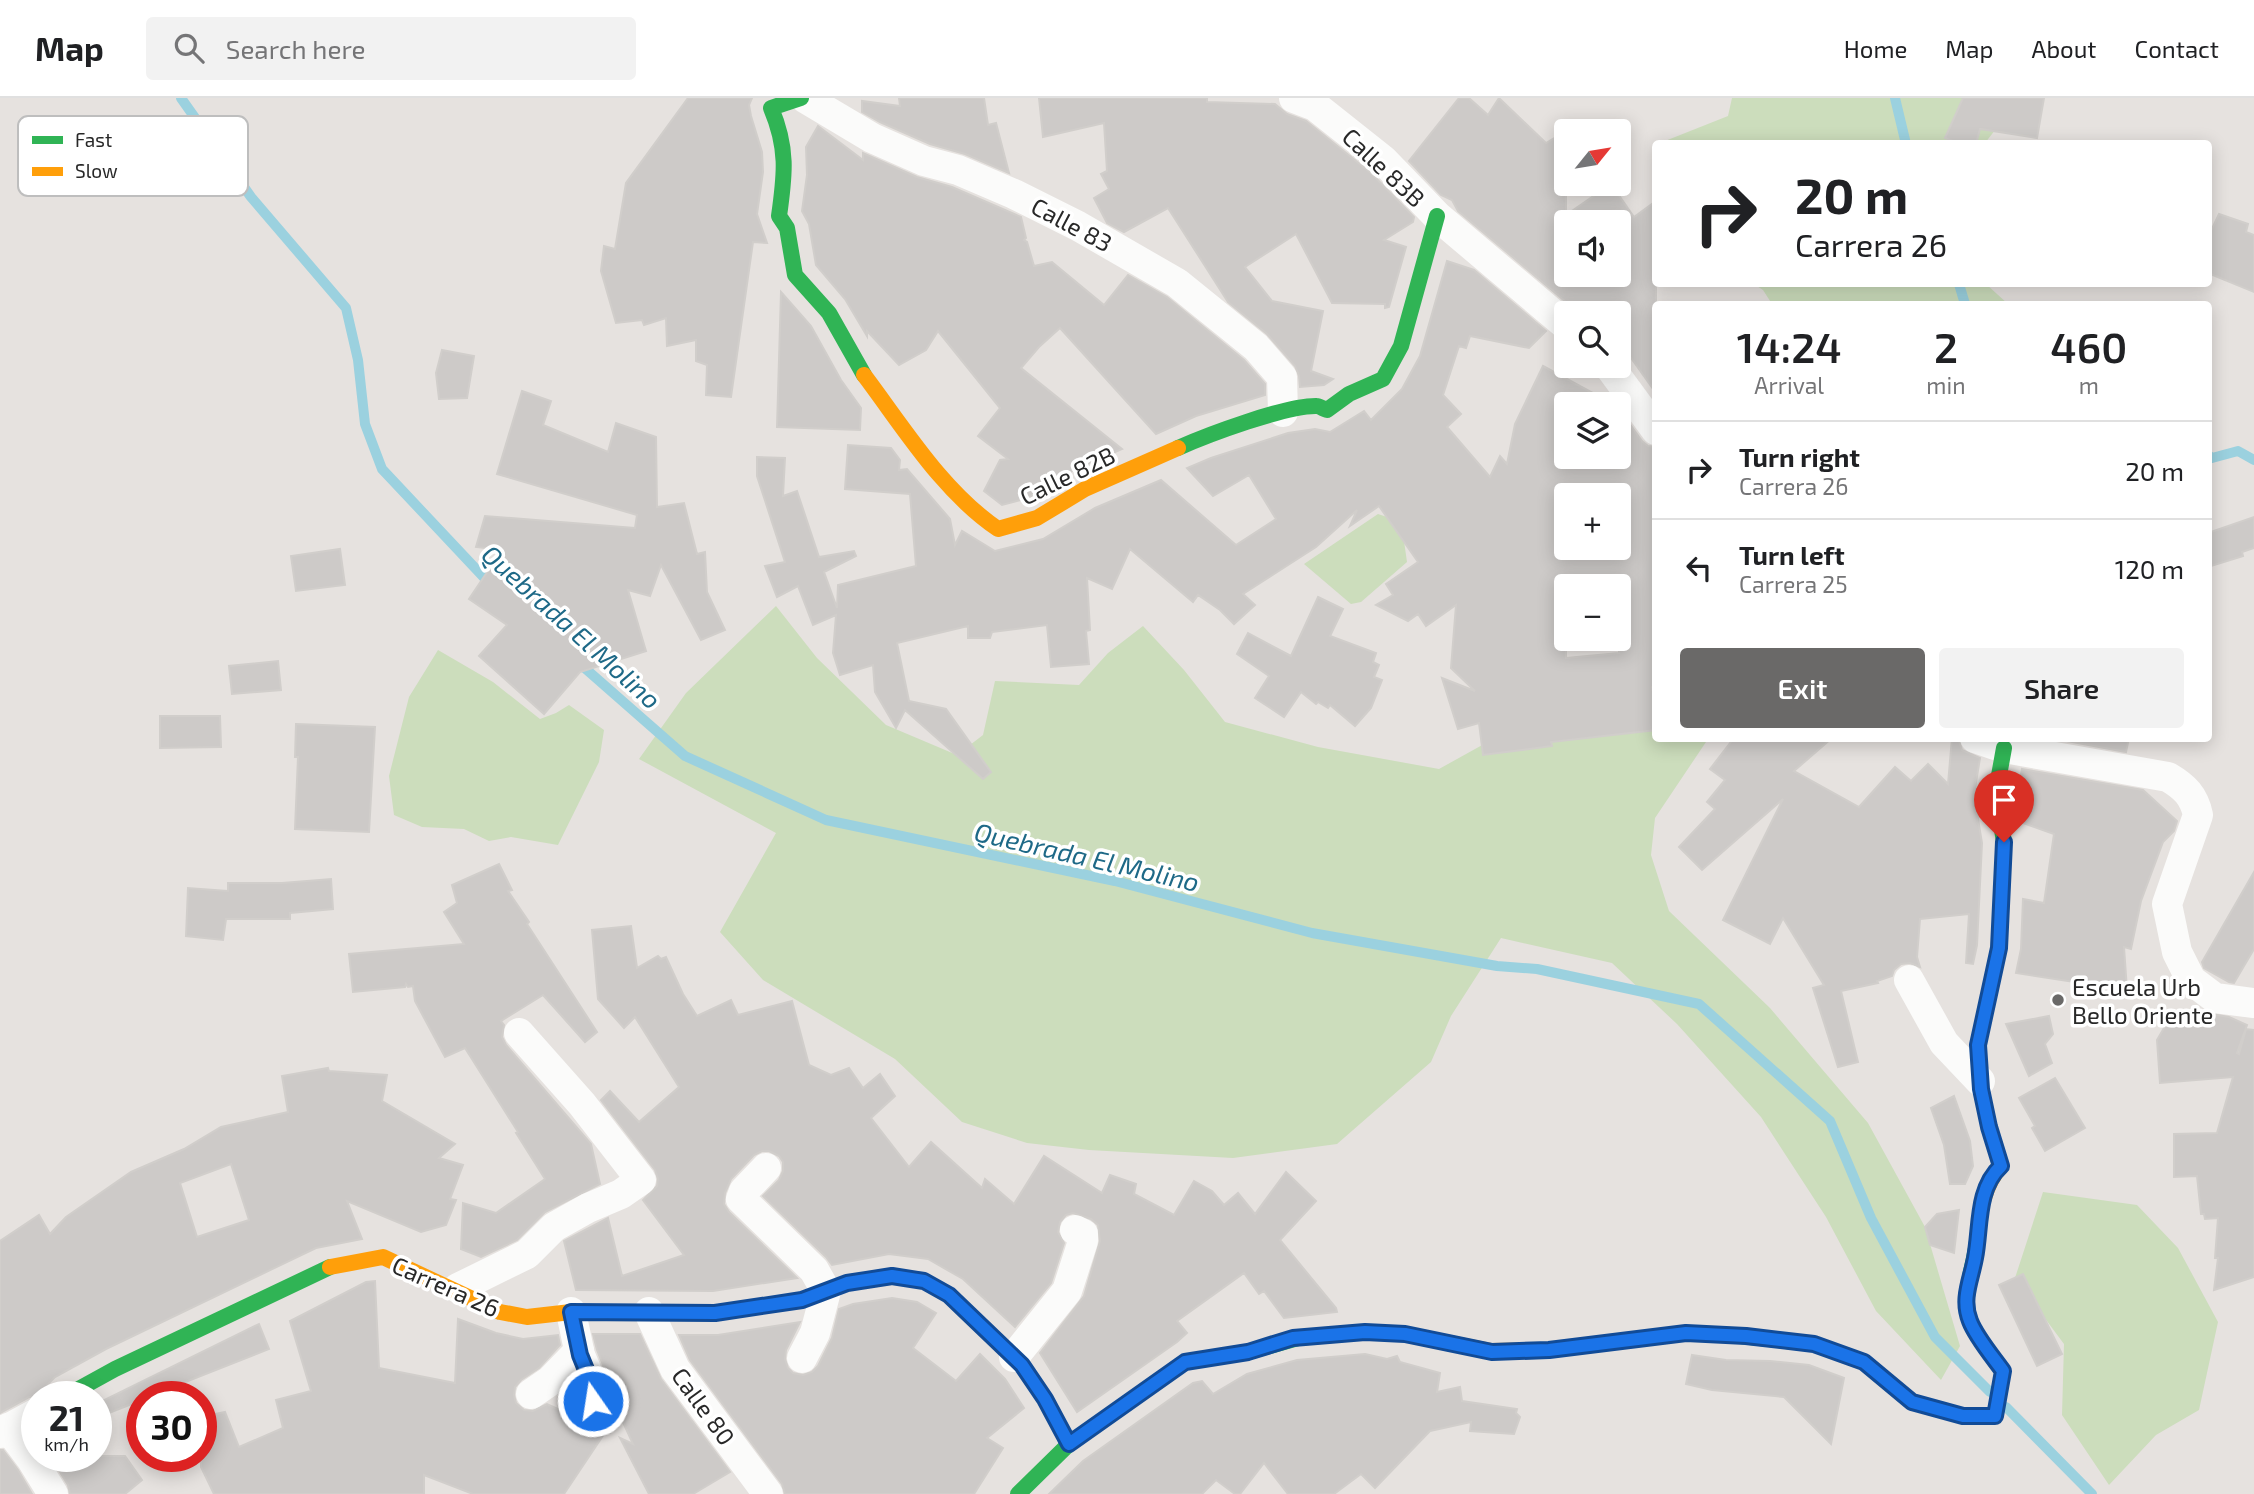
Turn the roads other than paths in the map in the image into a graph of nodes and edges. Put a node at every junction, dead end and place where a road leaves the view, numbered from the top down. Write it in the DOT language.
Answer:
graph roads {
  1 [pos="803,98"];
  2 [pos="1294,98"];
  3 [pos="771,108"];
  4 [pos="1437,216"];
  5 [pos="1554,315"];
  6 [pos="1618,378"];
  7 [pos="1283,412"];
  8 [pos="1652,425"];
  9 [pos="1987,742"];
  10 [pos="2004,748"];
  11 [pos="1909,980"];
  12 [pos="2254,1003"];
  13 [pos="519,1033"];
  14 [pos="1980,1080"];
  15 [pos="766,1168"];
  16 [pos="1075,1230"];
  17 [pos="412,1270"];
  18 [pos="826,1291"];
  19 [pos="463,1293"];
  20 [pos="571,1312"];
  21 [pos="649,1312"];
  22 [pos="579,1351"];
  23 [pos="1014,1357"];
  24 [pos="802,1358"];
  25 [pos="92,1381"];
  26 [pos="531,1394"];
  27 [pos="593,1416"];
  28 [pos="21,1422"];
  29 [pos="4,1431"];
  30 [pos="1069,1444"];
  31 [pos="53,1494"];
  32 [pos="768,1494"];
  33 [pos="1018,1494"];
  1 -- 3 [label="street, Calle 83"];
  1 -- 7 [label="street, Calle 83"];
  2 -- 4 [label="street, Calle 83B"];
  3 -- 7 [label="street, Calle 82B"];
  4 -- 5 [label="street"];
  4 -- 7 [label="street, Calle 82B"];
  6 -- 8 [label="street"];
  9 -- 10 [label="street"];
  10 -- 12 [label="street"];
  10 -- 14 [label="street"];
  11 -- 14 [label="street"];
  13 -- 19 [label="street"];
  14 -- 30 [label="street"];
  15 -- 18 [label="street"];
  16 -- 23 [label="street"];
  17 -- 19 [label="street"];
  17 -- 25 [label="street, Carrera 26"];
  18 -- 21 [label="street, Carrera 26"];
  18 -- 23 [label="street, Carrera 26"];
  18 -- 24 [label="street"];
  19 -- 20 [label="street, Carrera 26"];
  20 -- 21 [label="street, Carrera 26"];
  20 -- 22 [label="street"];
  21 -- 32 [label="street, Calle 80"];
  22 -- 26 [label="street"];
  22 -- 27 [label="street"];
  23 -- 30 [label="street, Carrera 26"];
  28 -- 29 [label="street"];
  29 -- 31 [label="street"];
  30 -- 33 [label="street"];
}
